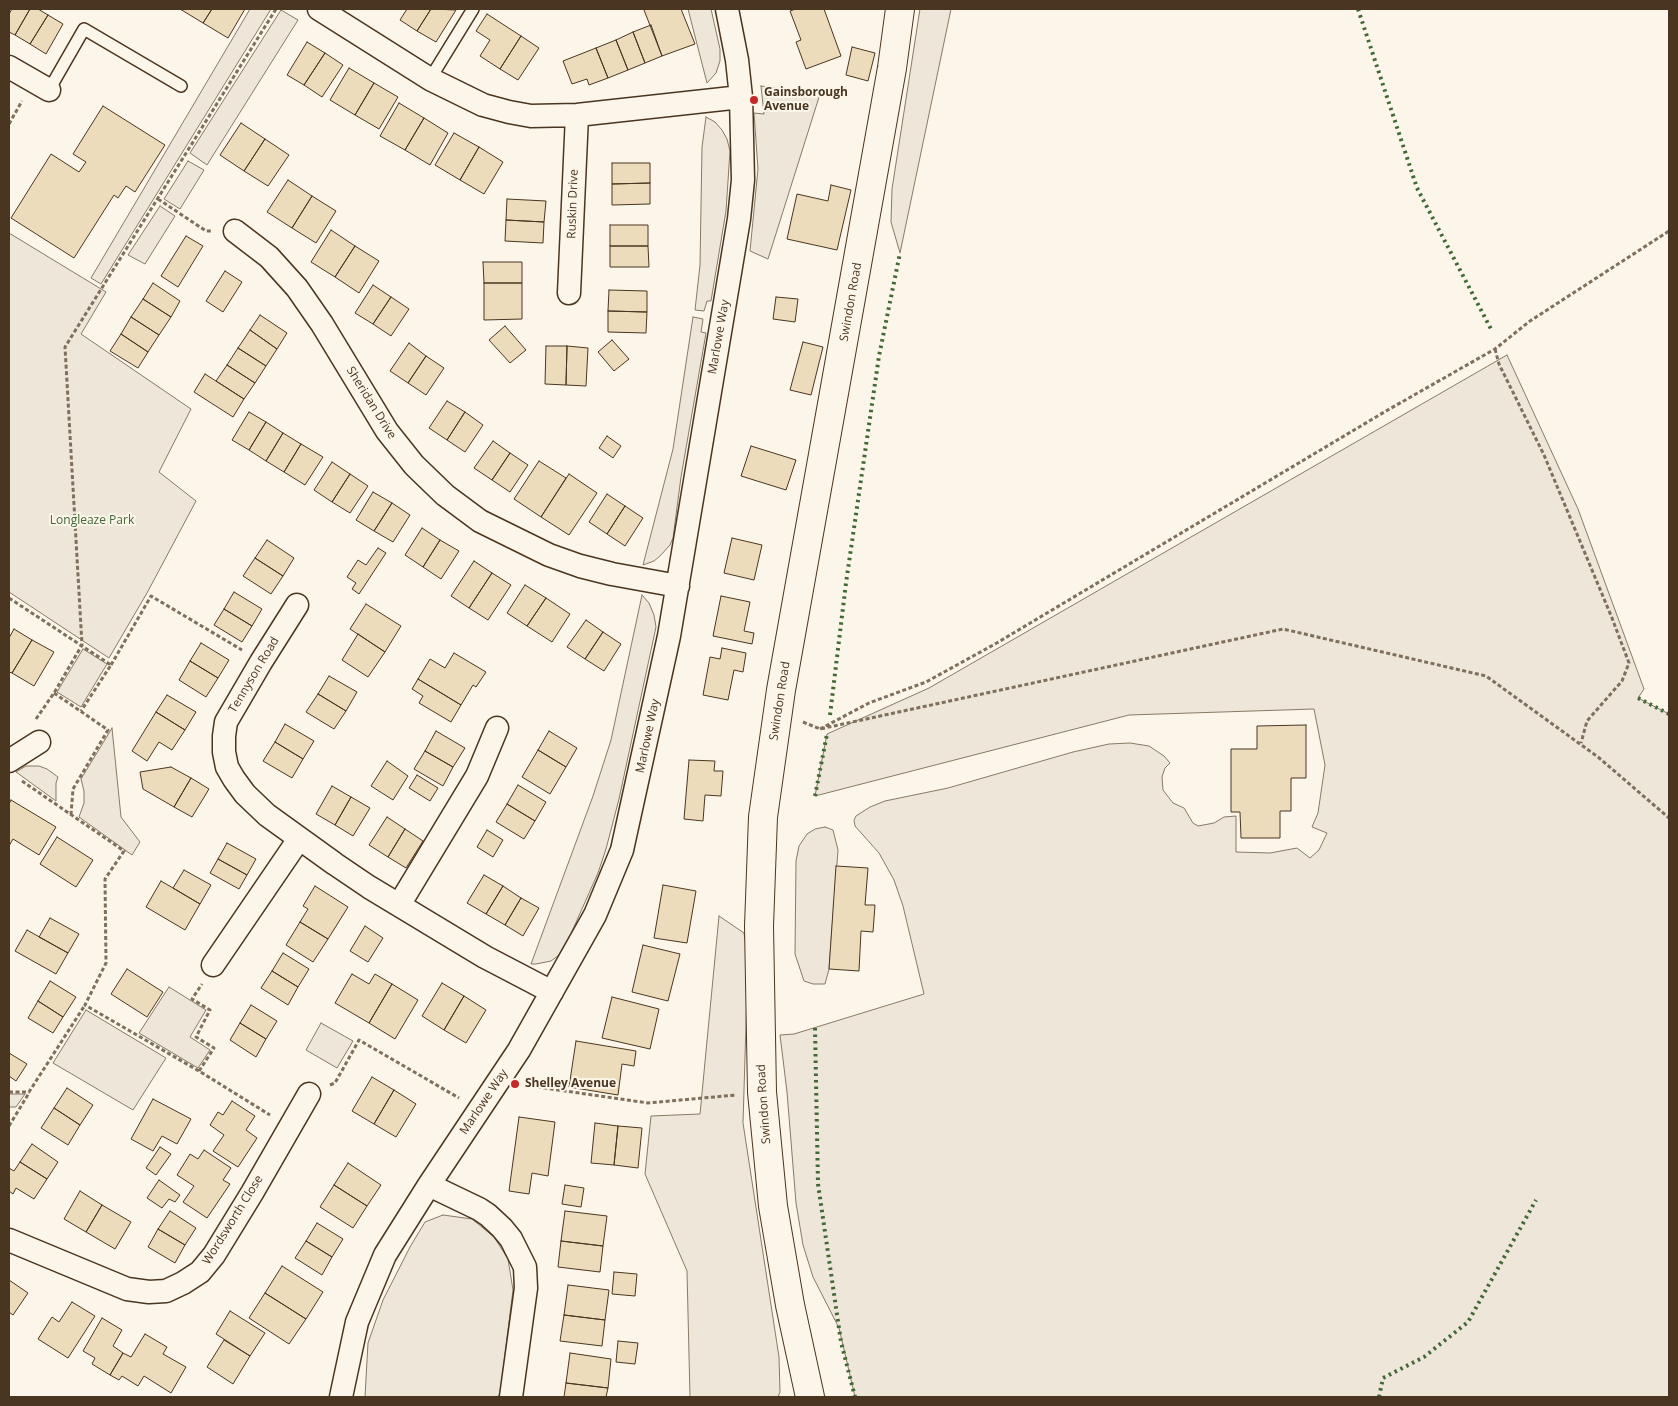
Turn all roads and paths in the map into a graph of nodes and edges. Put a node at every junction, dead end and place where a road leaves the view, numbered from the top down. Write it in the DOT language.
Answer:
graph roads {
  1 [pos="276,9"];
  2 [pos="319,9"];
  3 [pos="473,9"];
  4 [pos="727,9"];
  5 [pos="900,9"];
  6 [pos="9,67"];
  7 [pos="430,79"];
  8 [pos="181,86"];
  9 [pos="49,90"];
  10 [pos="741,97"];
  11 [pos="577,115"];
  12 [pos="158,199"];
  13 [pos="235,231"];
  14 [pos="1669,231"];
  15 [pos="569,293"];
  16 [pos="1495,349"];
  17 [pos="678,586"];
  18 [pos="9,598"];
  19 [pos="297,605"];
  20 [pos="82,644"];
  21 [pos="261,662"];
  22 [pos="111,664"];
  23 [pos="81,711"];
  24 [pos="496,728"];
  25 [pos="39,742"];
  26 [pos="1581,744"];
  27 [pos="13,770"];
  28 [pos="71,814"];
  29 [pos="1669,818"];
  30 [pos="299,839"];
  31 [pos="399,905"];
  32 [pos="213,965"];
  33 [pos="552,992"];
  34 [pos="85,1005"];
  35 [pos="200,1071"];
  36 [pos="499,1081"];
  37 [pos="335,1083"];
  38 [pos="9,1092"];
  39 [pos="29,1092"];
  40 [pos="762,1092"];
  41 [pos="309,1094"];
  42 [pos="479,1110"];
  43 [pos="9,1126"];
  44 [pos="290,1127"];
  45 [pos="429,1185"];
  46 [pos="9,1240"];
  47 [pos="341,1397"];
  48 [pos="511,1397"];
  49 [pos="810,1397"];
  1 -- 12 [label="path"];
  2 -- 7 [label="street"];
  3 -- 7 [label="lane"];
  4 -- 10 [label="street, Marlowe Way"];
  5 -- 40 [label="main road, Swindon Road"];
  6 -- 9 [label="street"];
  7 -- 11 [label="street"];
  8 -- 9 [label="lane"];
  10 -- 11 [label="street"];
  10 -- 17 [label="street, Marlowe Way"];
  11 -- 15 [label="street, Ruskin Drive"];
  12 -- 13 [label="path"];
  12 -- 20 [label="path"];
  13 -- 17 [label="street, Sheridan Drive"];
  14 -- 16 [label="path"];
  16 -- 26 [label="path"];
  16 -- 26 [label="path"];
  17 -- 33 [label="street, Marlowe Way"];
  18 -- 20 [label="path"];
  19 -- 21 [label="street, Tennyson Road"];
  20 -- 22 [label="path"];
  20 -- 23 [label="path"];
  21 -- 22 [label="path"];
  21 -- 30 [label="street, Tennyson Road"];
  22 -- 23 [label="path"];
  23 -- 28 [label="path"];
  24 -- 31 [label="street"];
  25 -- 27 [label="street"];
  26 -- 29 [label="path"];
  27 -- 28 [label="path"];
  28 -- 34 [label="path"];
  30 -- 31 [label="street, Tennyson Road"];
  30 -- 32 [label="street"];
  31 -- 33 [label="street, Tennyson Road"];
  32 -- 35 [label="path"];
  33 -- 36 [label="street, Marlowe Way"];
  34 -- 35 [label="path"];
  34 -- 39 [label="path"];
  35 -- 44 [label="path"];
  36 -- 40 [label="path"];
  36 -- 42 [label="street, Marlowe Way"];
  37 -- 42 [label="path"];
  38 -- 39 [label="path"];
  39 -- 43 [label="path"];
  40 -- 49 [label="main road, Swindon Road"];
  41 -- 44 [label="street, Wordsworth Close"];
  42 -- 45 [label="street, Marlowe Way"];
  44 -- 46 [label="street, Wordsworth Close"];
  45 -- 47 [label="street, Marlowe Way"];
  45 -- 48 [label="street"];
}
